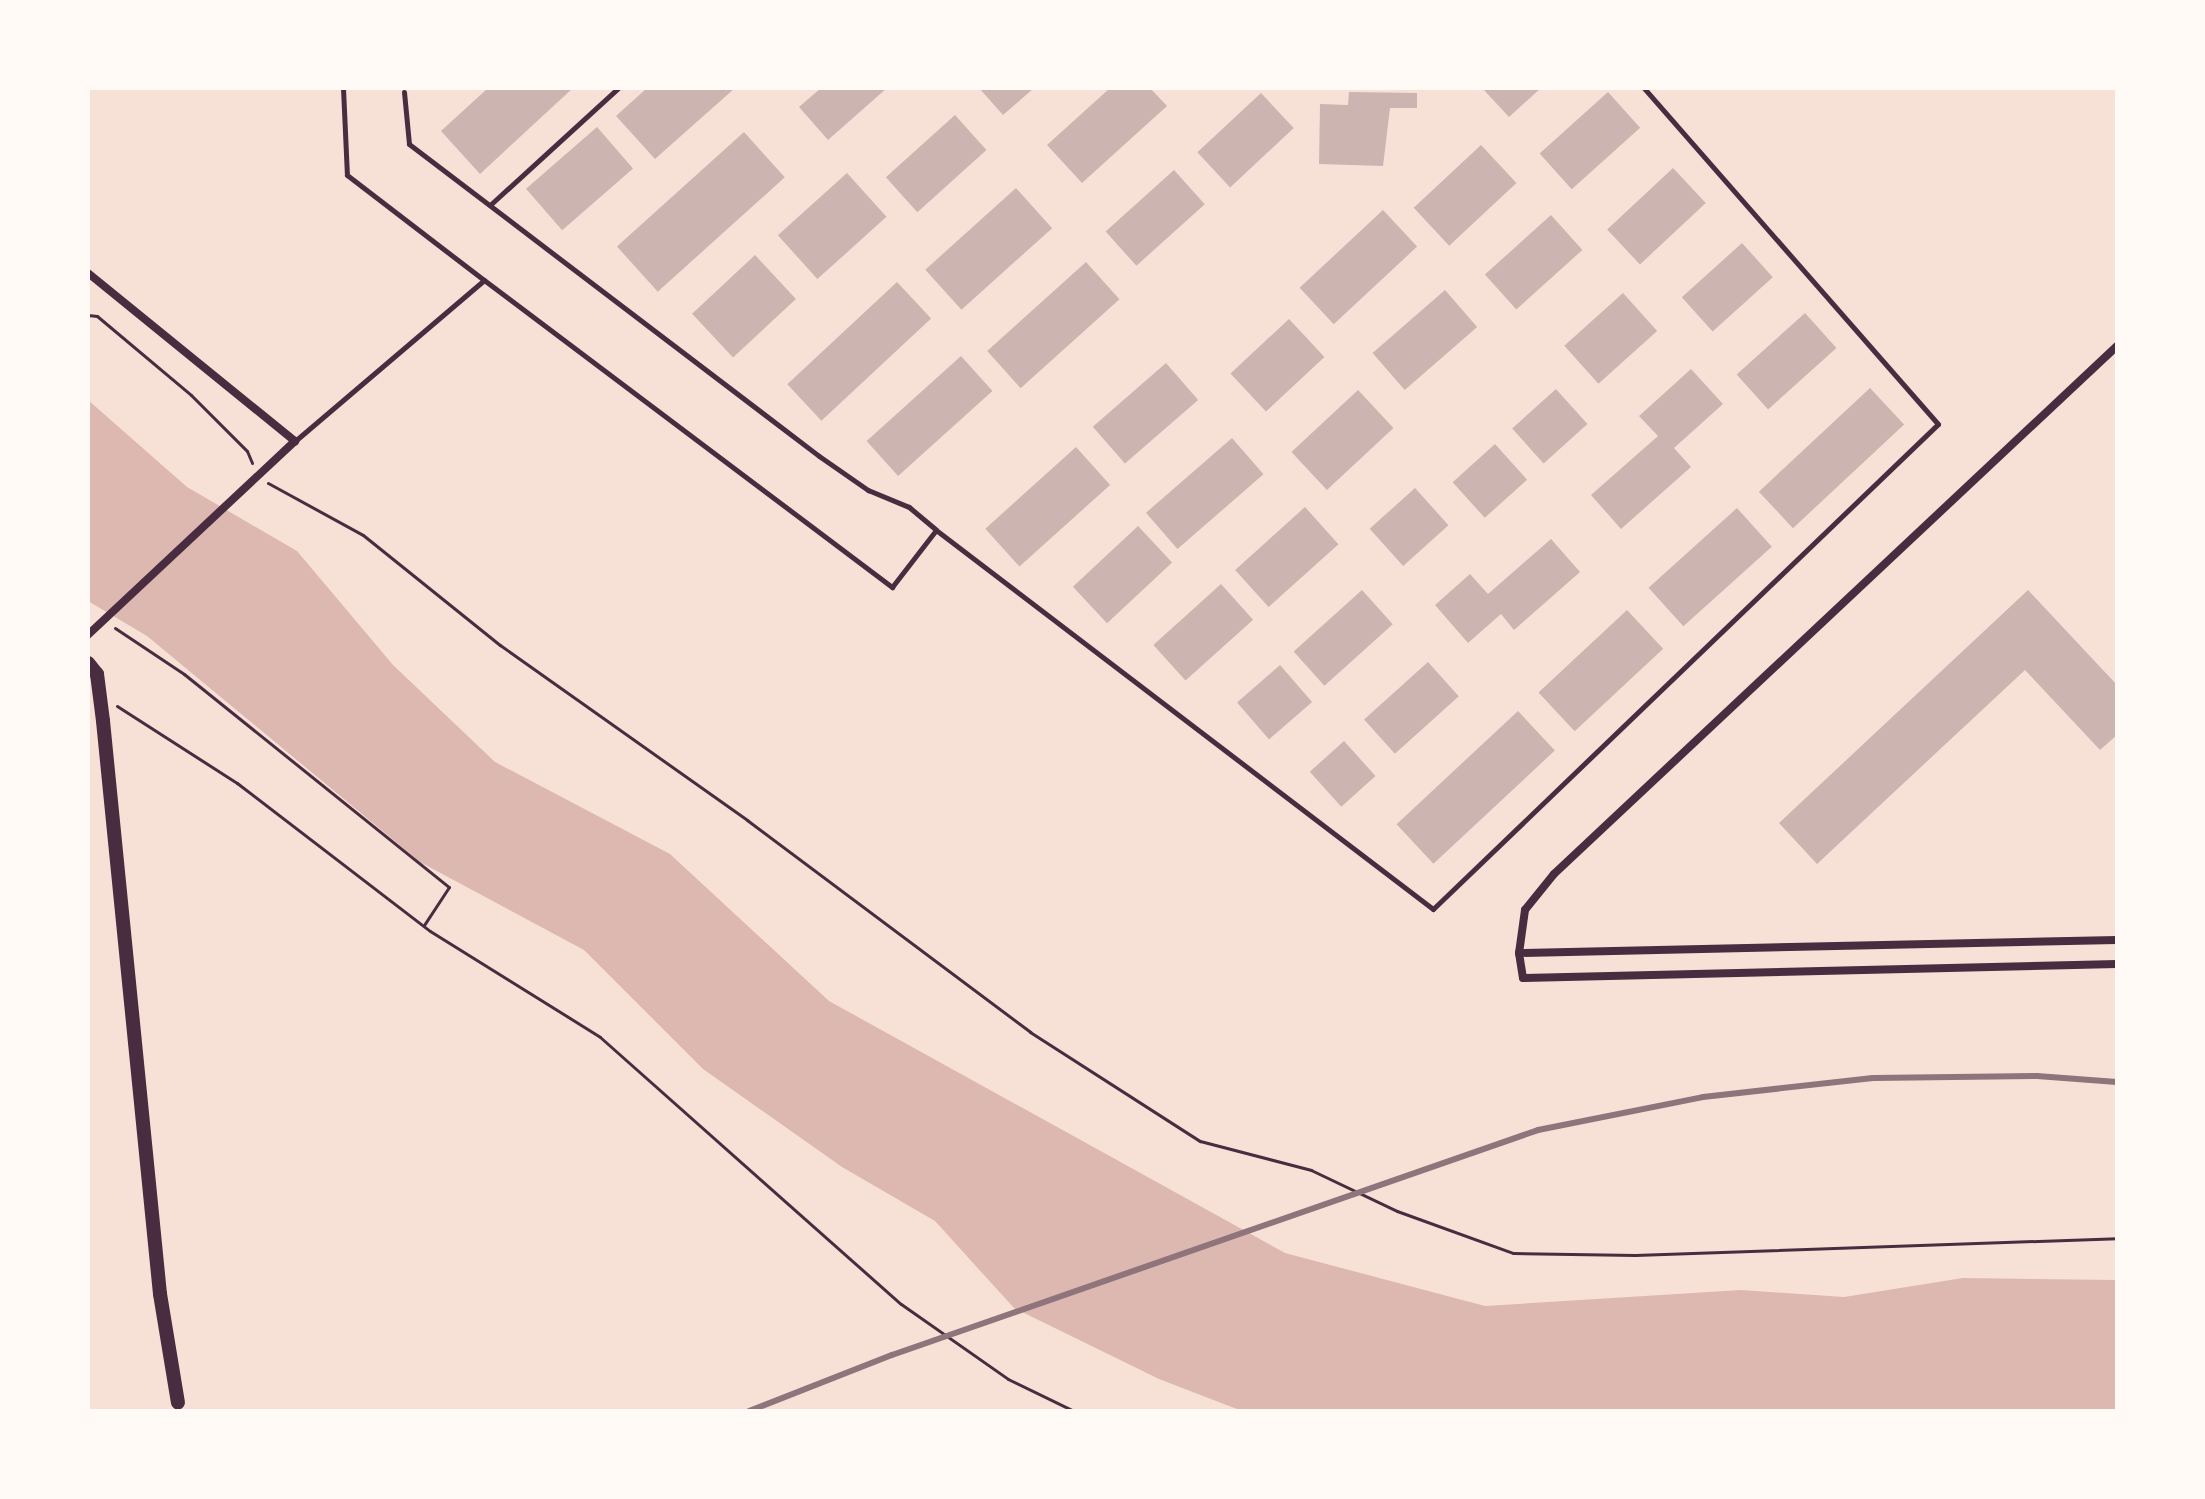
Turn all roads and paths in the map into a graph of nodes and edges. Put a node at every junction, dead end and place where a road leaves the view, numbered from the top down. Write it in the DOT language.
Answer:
graph roads {
  1 [pos="343,88"];
  2 [pos="618,88"];
  3 [pos="1644,88"];
  4 [pos="404,92"];
  5 [pos="490,205"];
  6 [pos="88,273"];
  7 [pos="484,280"];
  8 [pos="88,315"];
  9 [pos="2117,346"];
  10 [pos="295,441"];
  11 [pos="257,476"];
  12 [pos="936,530"];
  13 [pos="112,627"];
  14 [pos="90,634"];
  15 [pos="88,663"];
  16 [pos="99,695"];
  17 [pos="423,926"];
  18 [pos="2117,940"];
  19 [pos="1519,953"];
  20 [pos="2117,964"];
  21 [pos="2117,1238"];
  22 [pos="179,1408"];
  23 [pos="1074,1411"];
  1 -- 7 [label="lane"];
  2 -- 5 [label="lane"];
  3 -- 12 [label="lane"];
  4 -- 5 [label="lane"];
  5 -- 12 [label="lane"];
  6 -- 10 [label="street"];
  7 -- 10 [label="lane"];
  7 -- 12 [label="lane"];
  8 -- 11 [label="path"];
  9 -- 19 [label="street"];
  10 -- 11 [label="street"];
  11 -- 14 [label="street"];
  11 -- 21 [label="path"];
  13 -- 17 [label="path"];
  15 -- 16 [label="street"];
  16 -- 17 [label="path"];
  16 -- 22 [label="street"];
  17 -- 23 [label="path"];
  18 -- 19 [label="street"];
  19 -- 20 [label="street"];
}
